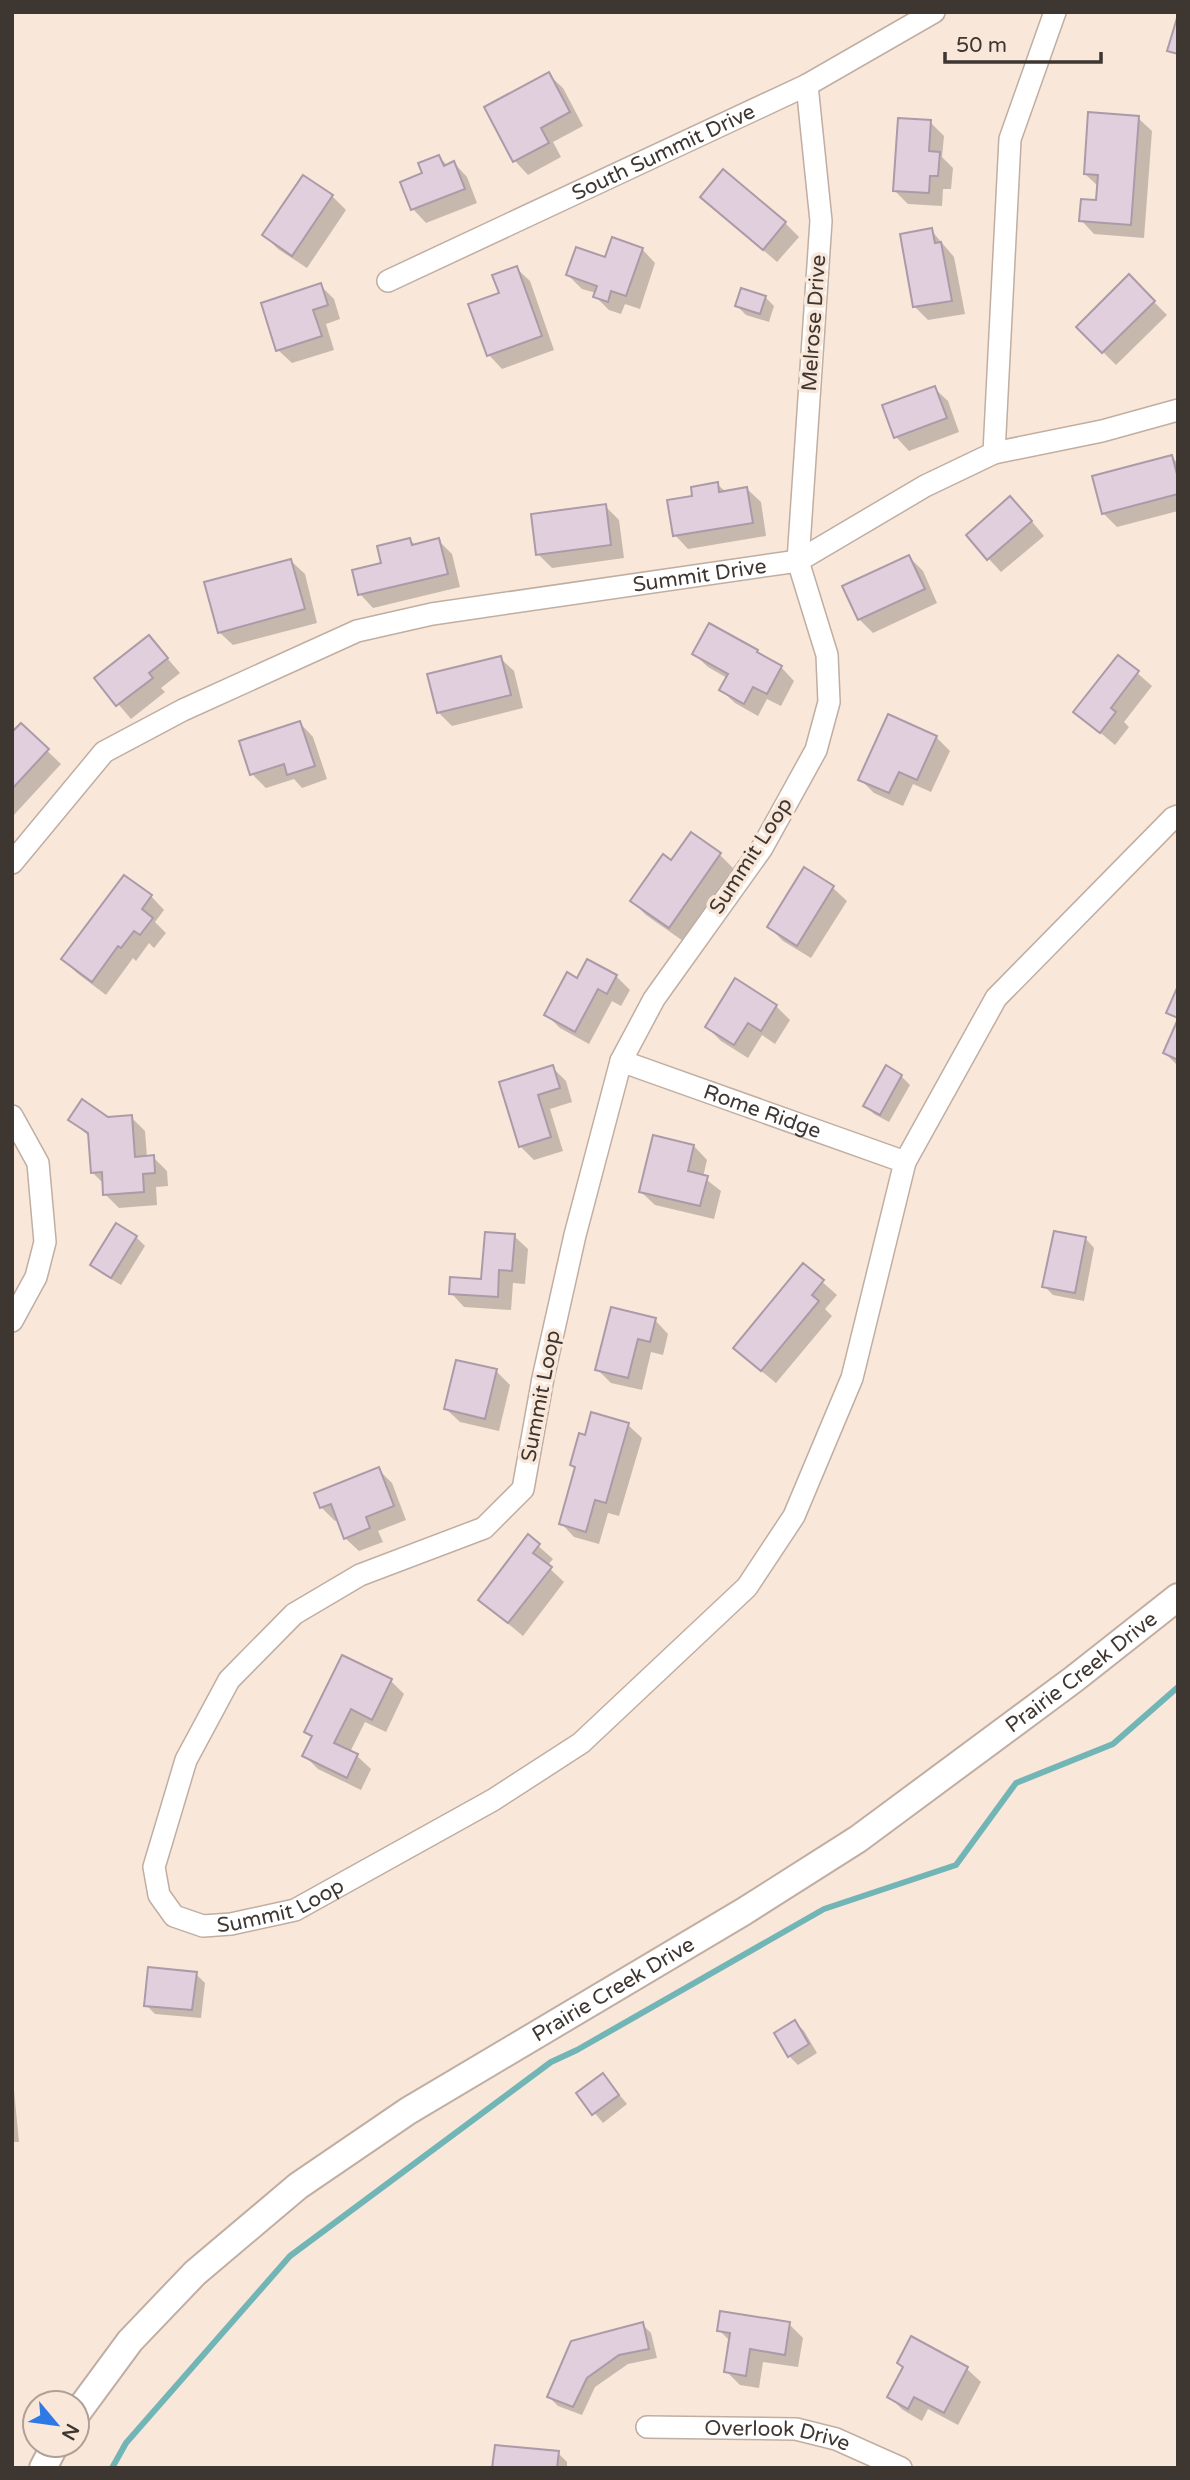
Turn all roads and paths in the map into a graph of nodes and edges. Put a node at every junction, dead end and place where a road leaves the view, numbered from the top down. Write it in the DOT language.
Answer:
graph roads {
  1 [pos="934,12"];
  2 [pos="1055,12"];
  3 [pos="807,85"];
  4 [pos="388,281"];
  5 [pos="1178,410"];
  6 [pos="994,453"];
  7 [pos="798,561"];
  8 [pos="1178,816"];
  9 [pos="12,863"];
  10 [pos="621,1061"];
  11 [pos="12,1116"];
  12 [pos="905,1162"];
  13 [pos="12,1321"];
  14 [pos="1178,1597"];
  15 [pos="91,2394"];
  16 [pos="647,2427"];
  17 [pos="901,2468"];
  1 -- 3 [label="street, South Summit Drive"];
  2 -- 6 [label="street"];
  3 -- 4 [label="street, South Summit Drive"];
  3 -- 7 [label="street, Melrose Drive"];
  5 -- 6 [label="street, Summit Drive"];
  6 -- 7 [label="street, Summit Drive"];
  7 -- 9 [label="street, Summit Drive"];
  7 -- 10 [label="street, Summit Loop"];
  8 -- 12 [label="street, Summit Loop"];
  10 -- 12 [label="street, Rome Ridge"];
  10 -- 12 [label="street, Summit Loop"];
  11 -- 13 [label="street"];
  14 -- 15 [label="main road, Prairie Creek Drive"];
  16 -- 17 [label="street, Overlook Drive"];
}
